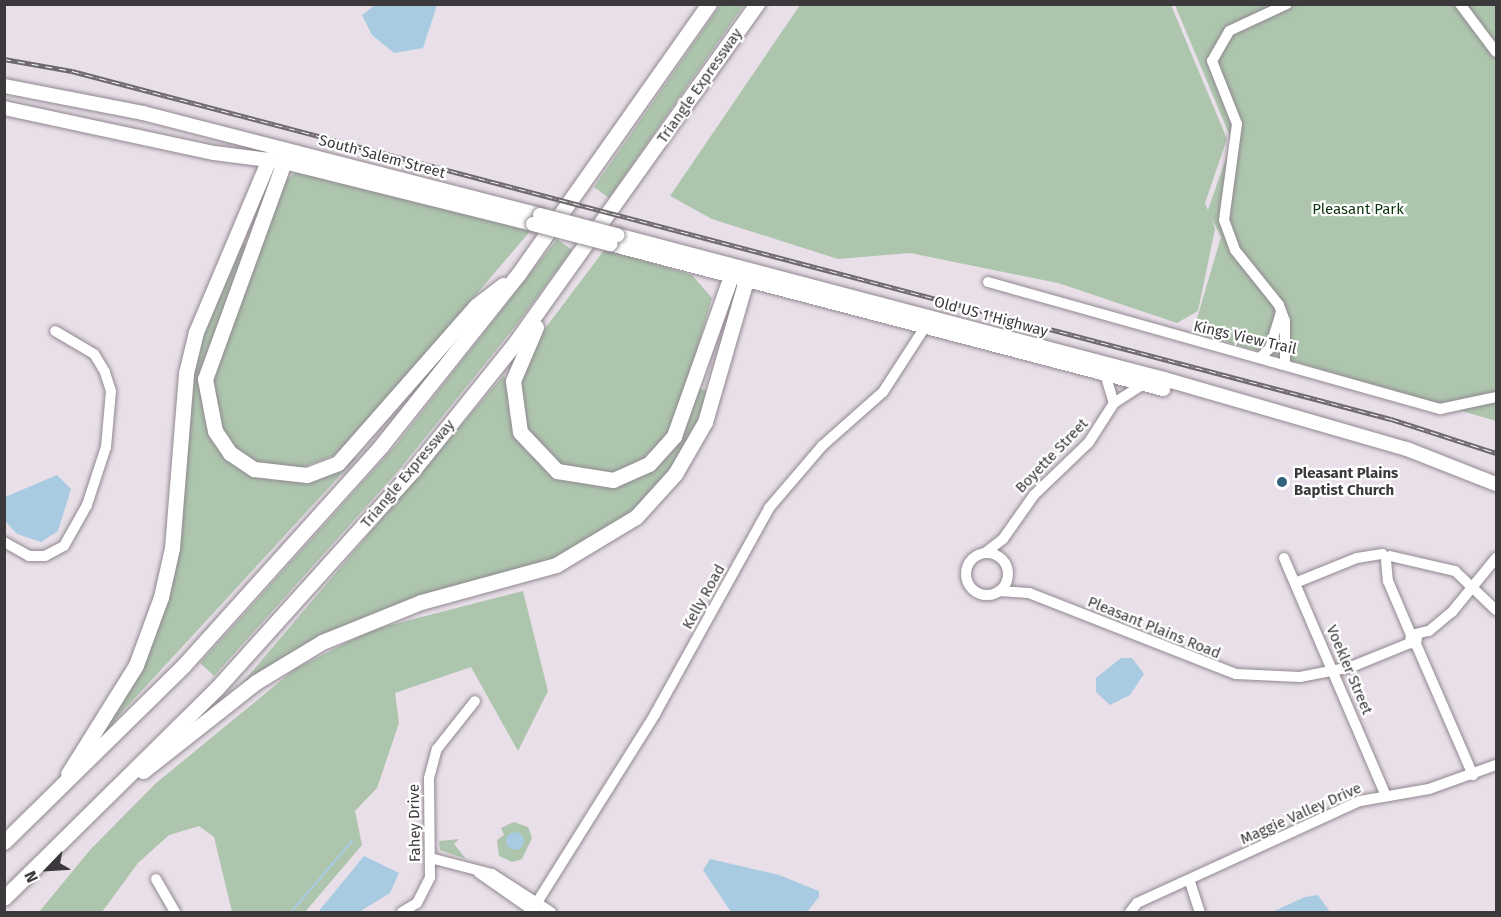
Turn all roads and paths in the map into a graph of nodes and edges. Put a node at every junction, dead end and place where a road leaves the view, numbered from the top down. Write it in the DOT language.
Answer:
graph roads {
  1 [pos="709,4"];
  2 [pos="757,4"];
  3 [pos="1287,4"];
  4 [pos="1460,4"];
  5 [pos="1497,52"];
  6 [pos="4,86"];
  7 [pos="4,108"];
  8 [pos="279,154"];
  9 [pos="519,273"];
  10 [pos="740,273"];
  11 [pos="988,282"];
  12 [pos="541,306"];
  13 [pos="1281,313"];
  14 [pos="928,322"];
  15 [pos="55,331"];
  16 [pos="1261,357"];
  17 [pos="1285,363"];
  18 [pos="1105,374"];
  19 [pos="1143,384"];
  20 [pos="1497,397"];
  21 [pos="1224,400"];
  22 [pos="1114,403"];
  23 [pos="1497,484"];
  24 [pos="1010,529"];
  25 [pos="4,542"];
  26 [pos="985,553"];
  27 [pos="1386,556"];
  28 [pos="1284,558"];
  29 [pos="1497,558"];
  30 [pos="1004,562"];
  31 [pos="1008,573"];
  32 [pos="1295,584"];
  33 [pos="1476,589"];
  34 [pos="999,591"];
  35 [pos="1029,593"];
  36 [pos="1497,610"];
  37 [pos="1414,640"];
  38 [pos="1334,670"];
  39 [pos="475,701"];
  40 [pos="1497,765"];
  41 [pos="1473,775"];
  42 [pos="62,786"];
  43 [pos="115,790"];
  44 [pos="1385,794"];
  45 [pos="4,842"];
  46 [pos="434,859"];
  47 [pos="156,879"];
  48 [pos="1190,882"];
  49 [pos="4,898"];
  50 [pos="534,910"];
  51 [pos="173,911"];
  52 [pos="402,912"];
  53 [pos="551,912"];
  54 [pos="1130,912"];
  55 [pos="1200,912"];
  1 -- 9 [label="highway"];
  2 -- 12 [label="highway, Triangle Expressway"];
  3 -- 13 [label="street"];
  4 -- 5 [label="street"];
  6 -- 8 [label="main road, South Salem Street"];
  7 -- 8 [label="main road, South Salem Street"];
  8 -- 9 [label="highway"];
  8 -- 10 [label="main road, South Salem Street, bridge"];
  8 -- 42 [label="highway"];
  9 -- 42 [label="highway"];
  10 -- 12 [label="highway"];
  10 -- 14 [label="main road, Old US 1 Highway"];
  10 -- 43 [label="highway"];
  11 -- 16 [label="street, Kings View Trail"];
  12 -- 43 [label="highway, Triangle Expressway"];
  13 -- 16 [label="street"];
  13 -- 17 [label="street"];
  14 -- 18 [label="main road, Old US 1 Highway"];
  14 -- 21 [label="main road, Old US 1 Highway"];
  14 -- 50 [label="street, Kelly Road"];
  15 -- 25 [label="street"];
  16 -- 17 [label="street, Kings View Trail"];
  17 -- 20 [label="street, Kings View Trail"];
  18 -- 19 [label="main road, Old US 1 Highway"];
  18 -- 22 [label="street"];
  19 -- 21 [label="main road, Old US 1 Highway"];
  19 -- 22 [label="street, Boyette Street"];
  21 -- 23 [label="main road, Old US 1 Highway"];
  22 -- 24 [label="street, Boyette Street"];
  24 -- 26 [label="street, Boyette Street"];
  24 -- 30 [label="street, Boyette Street"];
  26 -- 30 [label="street"];
  26 -- 34 [label="street, Boyette Street"];
  27 -- 32 [label="street"];
  27 -- 33 [label="street"];
  27 -- 37 [label="street"];
  28 -- 32 [label="street, Voekler Street"];
  29 -- 33 [label="street, Pleasant Plains Road"];
  30 -- 31 [label="street"];
  31 -- 34 [label="street"];
  31 -- 35 [label="street, Pleasant Plains Road"];
  32 -- 38 [label="street, Voekler Street"];
  33 -- 36 [label="street"];
  33 -- 37 [label="street, Pleasant Plains Road"];
  34 -- 35 [label="street, Pleasant Plains Road"];
  35 -- 38 [label="street, Pleasant Plains Road"];
  37 -- 38 [label="street, Pleasant Plains Road"];
  37 -- 41 [label="street"];
  38 -- 44 [label="street, Voekler Street"];
  39 -- 46 [label="street, Fahey Drive"];
  40 -- 41 [label="street, Maggie Valley Drive"];
  41 -- 44 [label="street, Maggie Valley Drive"];
  42 -- 45 [label="highway"];
  43 -- 49 [label="highway, Triangle Expressway"];
  44 -- 48 [label="street, Maggie Valley Drive"];
  46 -- 50 [label="street"];
  46 -- 52 [label="street, Fahey Drive"];
  47 -- 51 [label="street"];
  48 -- 54 [label="street, Maggie Valley Drive"];
  48 -- 55 [label="street"];
  50 -- 53 [label="street"];
}
